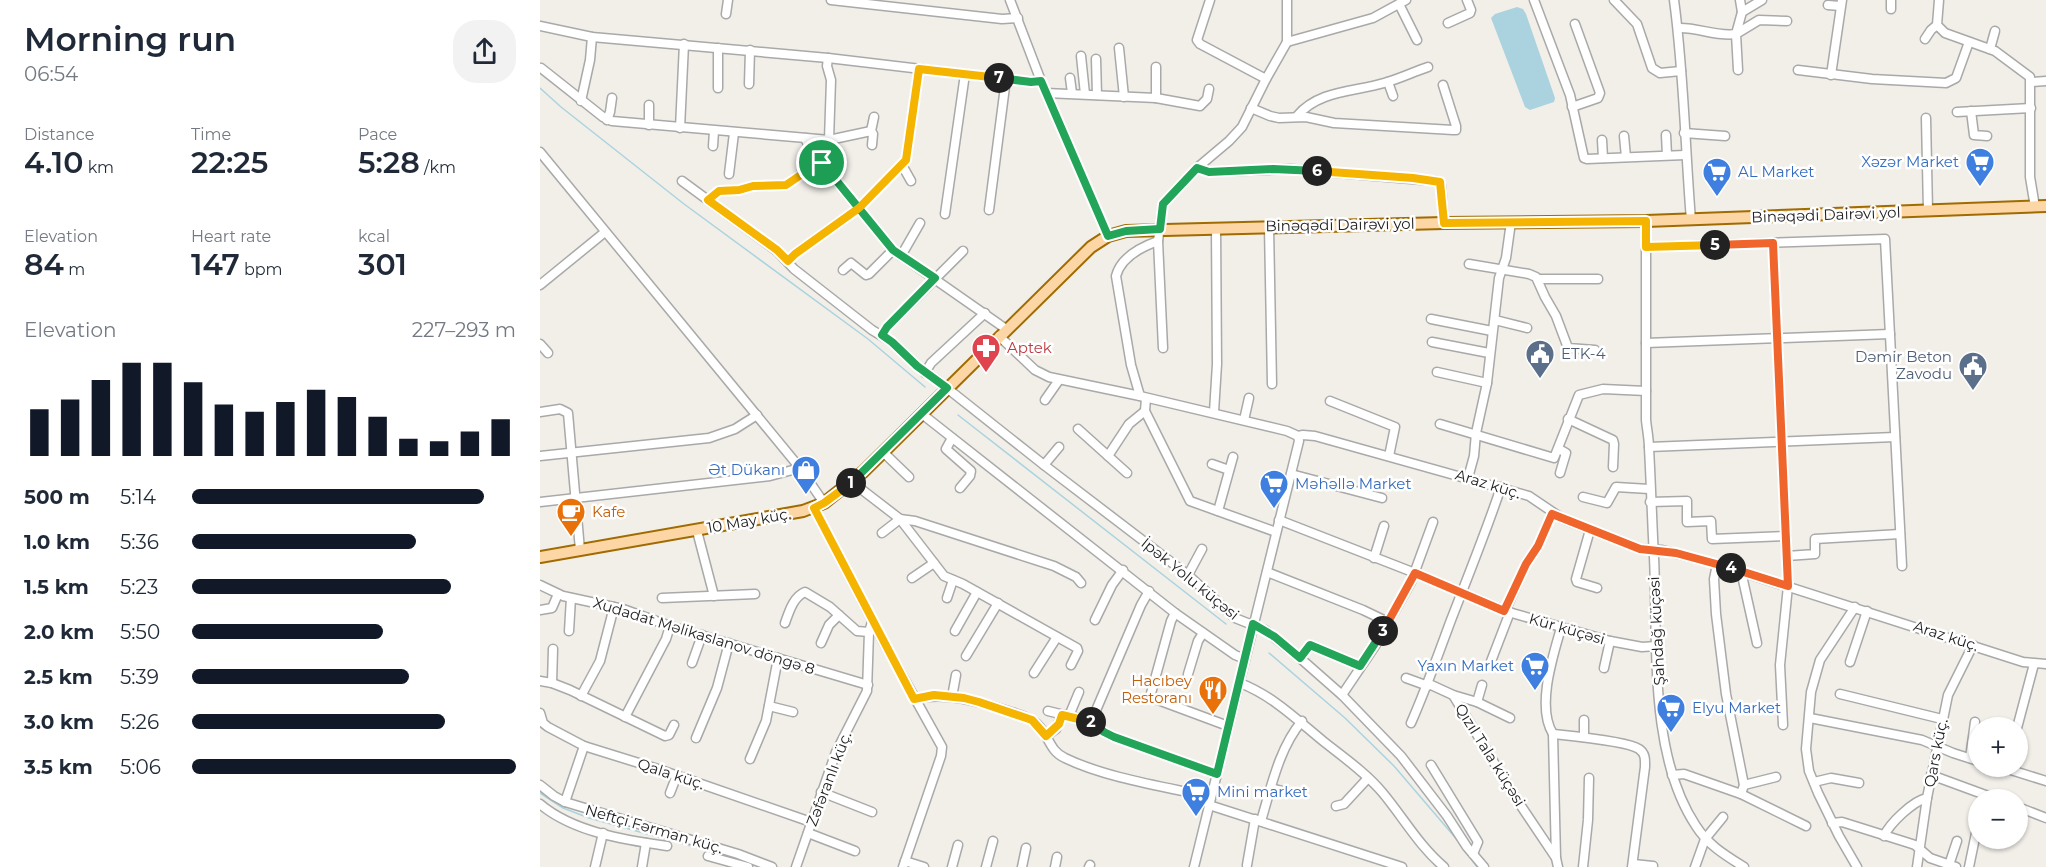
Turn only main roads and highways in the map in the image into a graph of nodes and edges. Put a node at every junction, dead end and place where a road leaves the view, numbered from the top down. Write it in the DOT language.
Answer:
graph roads {
  1 [pos="2041,207"];
  2 [pos="1003,333"];
  3 [pos="540,557"];
  1 -- 2 [label="main road, Binəqədi Dairəvi yol"];
  2 -- 3 [label="main road, 10 May küç."];
}
